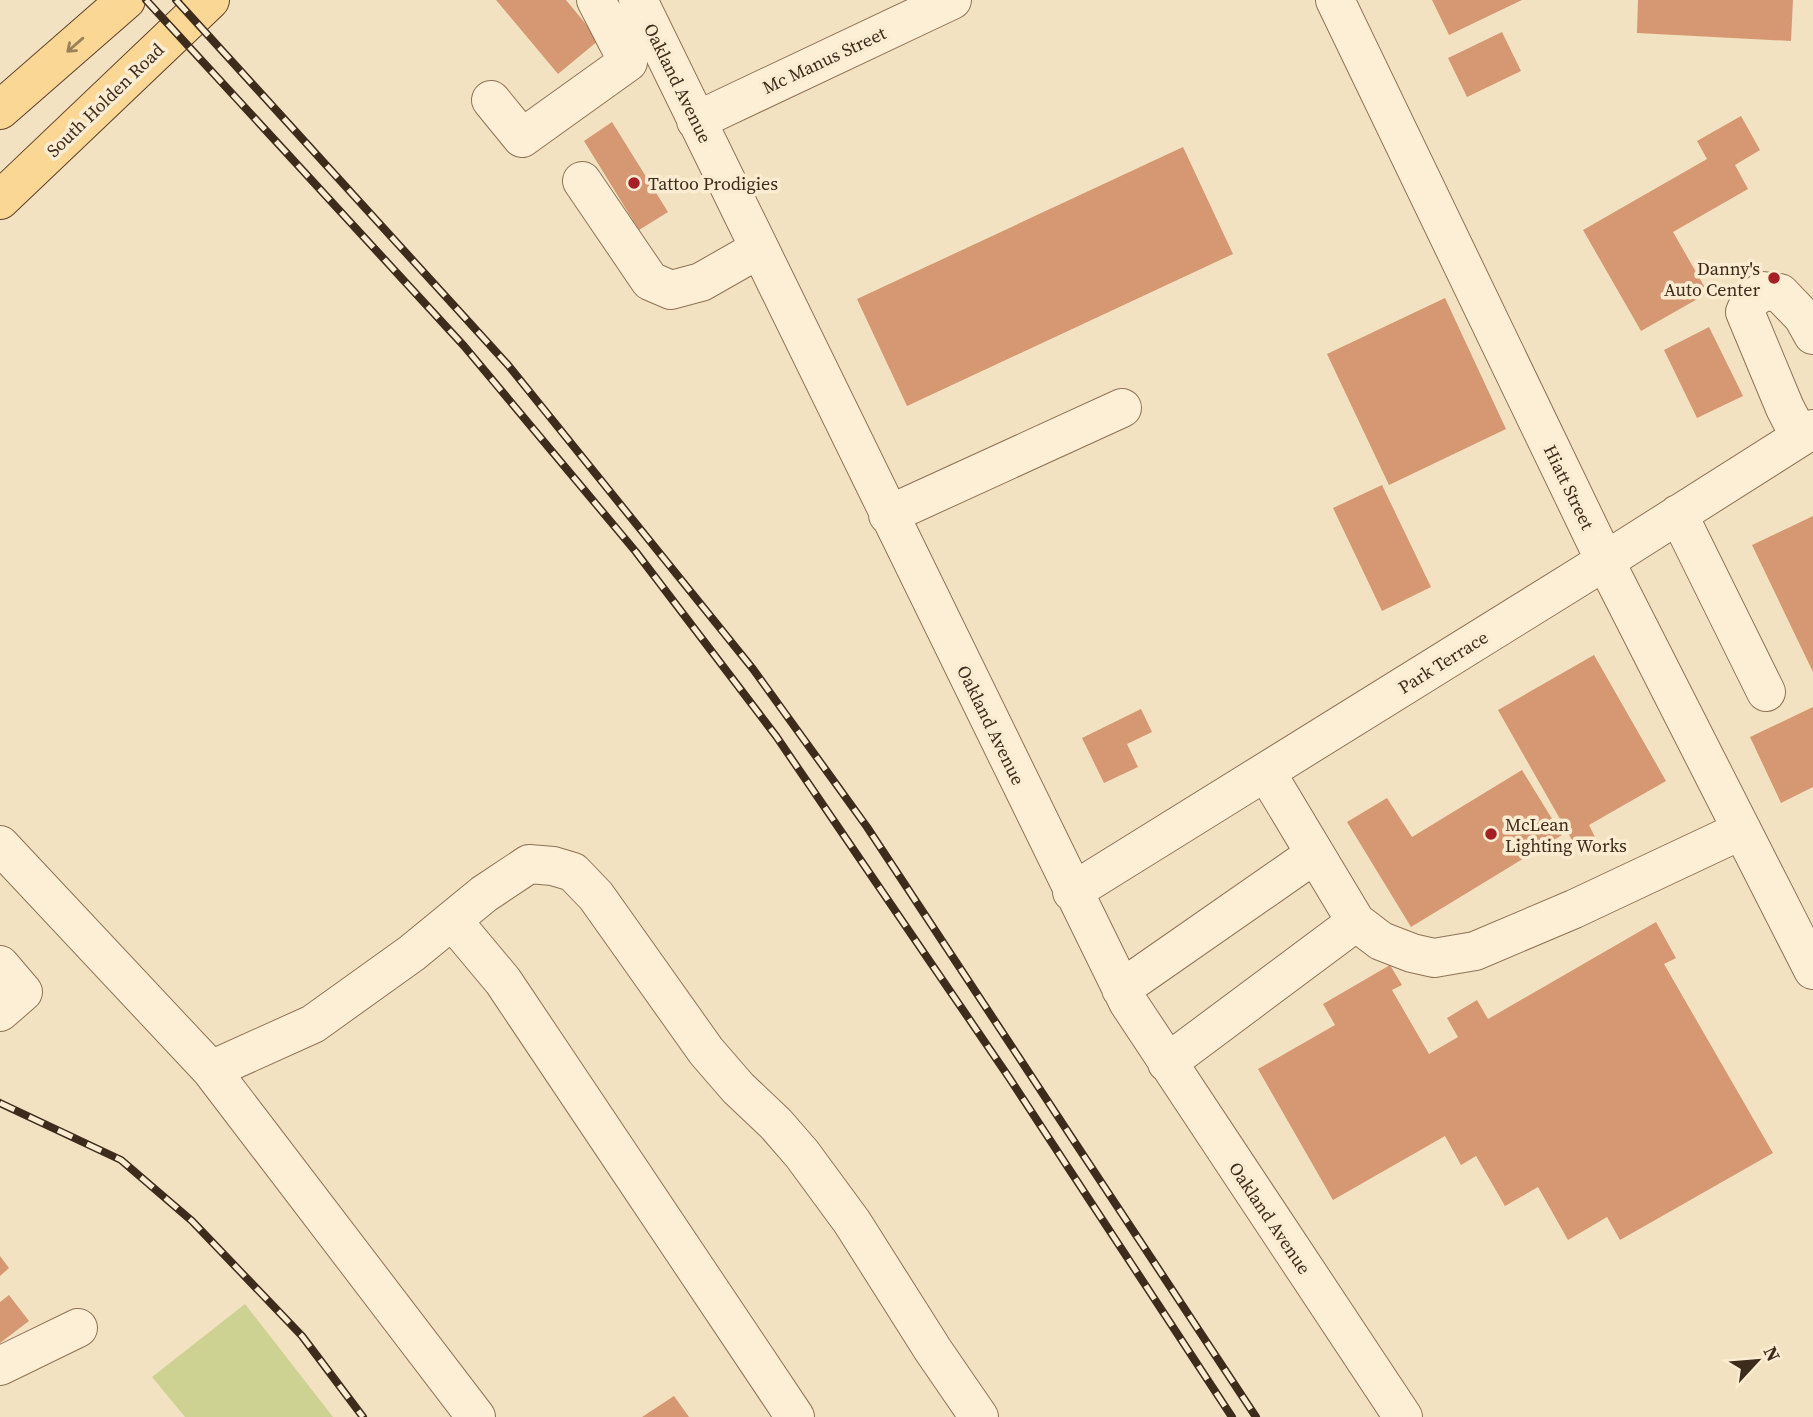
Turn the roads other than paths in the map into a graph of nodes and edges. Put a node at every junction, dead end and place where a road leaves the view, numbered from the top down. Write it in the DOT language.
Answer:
graph roads {
  1 [pos="126,0"];
  2 [pos="210,0"];
  3 [pos="596,0"];
  4 [pos="638,0"];
  5 [pos="952,0"];
  6 [pos="1335,0"];
  7 [pos="645,55"];
  8 [pos="491,100"];
  9 [pos="0,110"];
  10 [pos="696,121"];
  11 [pos="582,181"];
  12 [pos="0,200"];
  13 [pos="759,249"];
  14 [pos="1813,335"];
  15 [pos="1122,408"];
  16 [pos="1806,433"];
  17 [pos="1678,514"];
  18 [pos="888,515"];
  19 [pos="1605,561"];
  20 [pos="1766,692"];
  21 [pos="1266,772"];
  22 [pos="1742,830"];
  23 [pos="0,845"];
  24 [pos="1315,854"];
  25 [pos="1072,892"];
  26 [pos="452,920"];
  27 [pos="1356,922"];
  28 [pos="0,965"];
  29 [pos="1813,970"];
  30 [pos="1121,989"];
  31 [pos="0,1012"];
  32 [pos="1167,1063"];
  33 [pos="211,1070"];
  34 [pos="78,1328"];
  35 [pos="0,1366"];
  36 [pos="477,1417"];
  37 [pos="796,1417"];
  38 [pos="979,1417"];
  39 [pos="1403,1417"];
  1 -- 9 [label="main road, one-way"];
  2 -- 12 [label="main road, South Holden Road"];
  3 -- 7 [label="street"];
  4 -- 7 [label="street, Oakland Avenue"];
  5 -- 10 [label="street, Mc Manus Street"];
  6 -- 19 [label="street, Hiatt Street"];
  7 -- 8 [label="street"];
  7 -- 10 [label="street, Oakland Avenue"];
  10 -- 13 [label="street, Oakland Avenue"];
  11 -- 13 [label="street"];
  13 -- 18 [label="street, Oakland Avenue"];
  14 -- 16 [label="street"];
  15 -- 18 [label="street"];
  16 -- 17 [label="street, Park Terrace"];
  17 -- 19 [label="street, Park Terrace"];
  17 -- 20 [label="street"];
  18 -- 25 [label="street, Oakland Avenue"];
  19 -- 21 [label="street, Park Terrace"];
  19 -- 22 [label="street, Hiatt Street"];
  21 -- 24 [label="street"];
  21 -- 25 [label="street, Park Terrace"];
  22 -- 27 [label="street"];
  22 -- 29 [label="street, Hiatt Street"];
  23 -- 33 [label="street"];
  24 -- 27 [label="street"];
  24 -- 30 [label="street"];
  25 -- 30 [label="street, Oakland Avenue"];
  26 -- 33 [label="street"];
  26 -- 37 [label="street"];
  26 -- 38 [label="street"];
  27 -- 32 [label="street"];
  28 -- 31 [label="street"];
  30 -- 32 [label="street, Oakland Avenue"];
  32 -- 39 [label="street, Oakland Avenue"];
  33 -- 36 [label="street"];
  34 -- 35 [label="street"];
}
